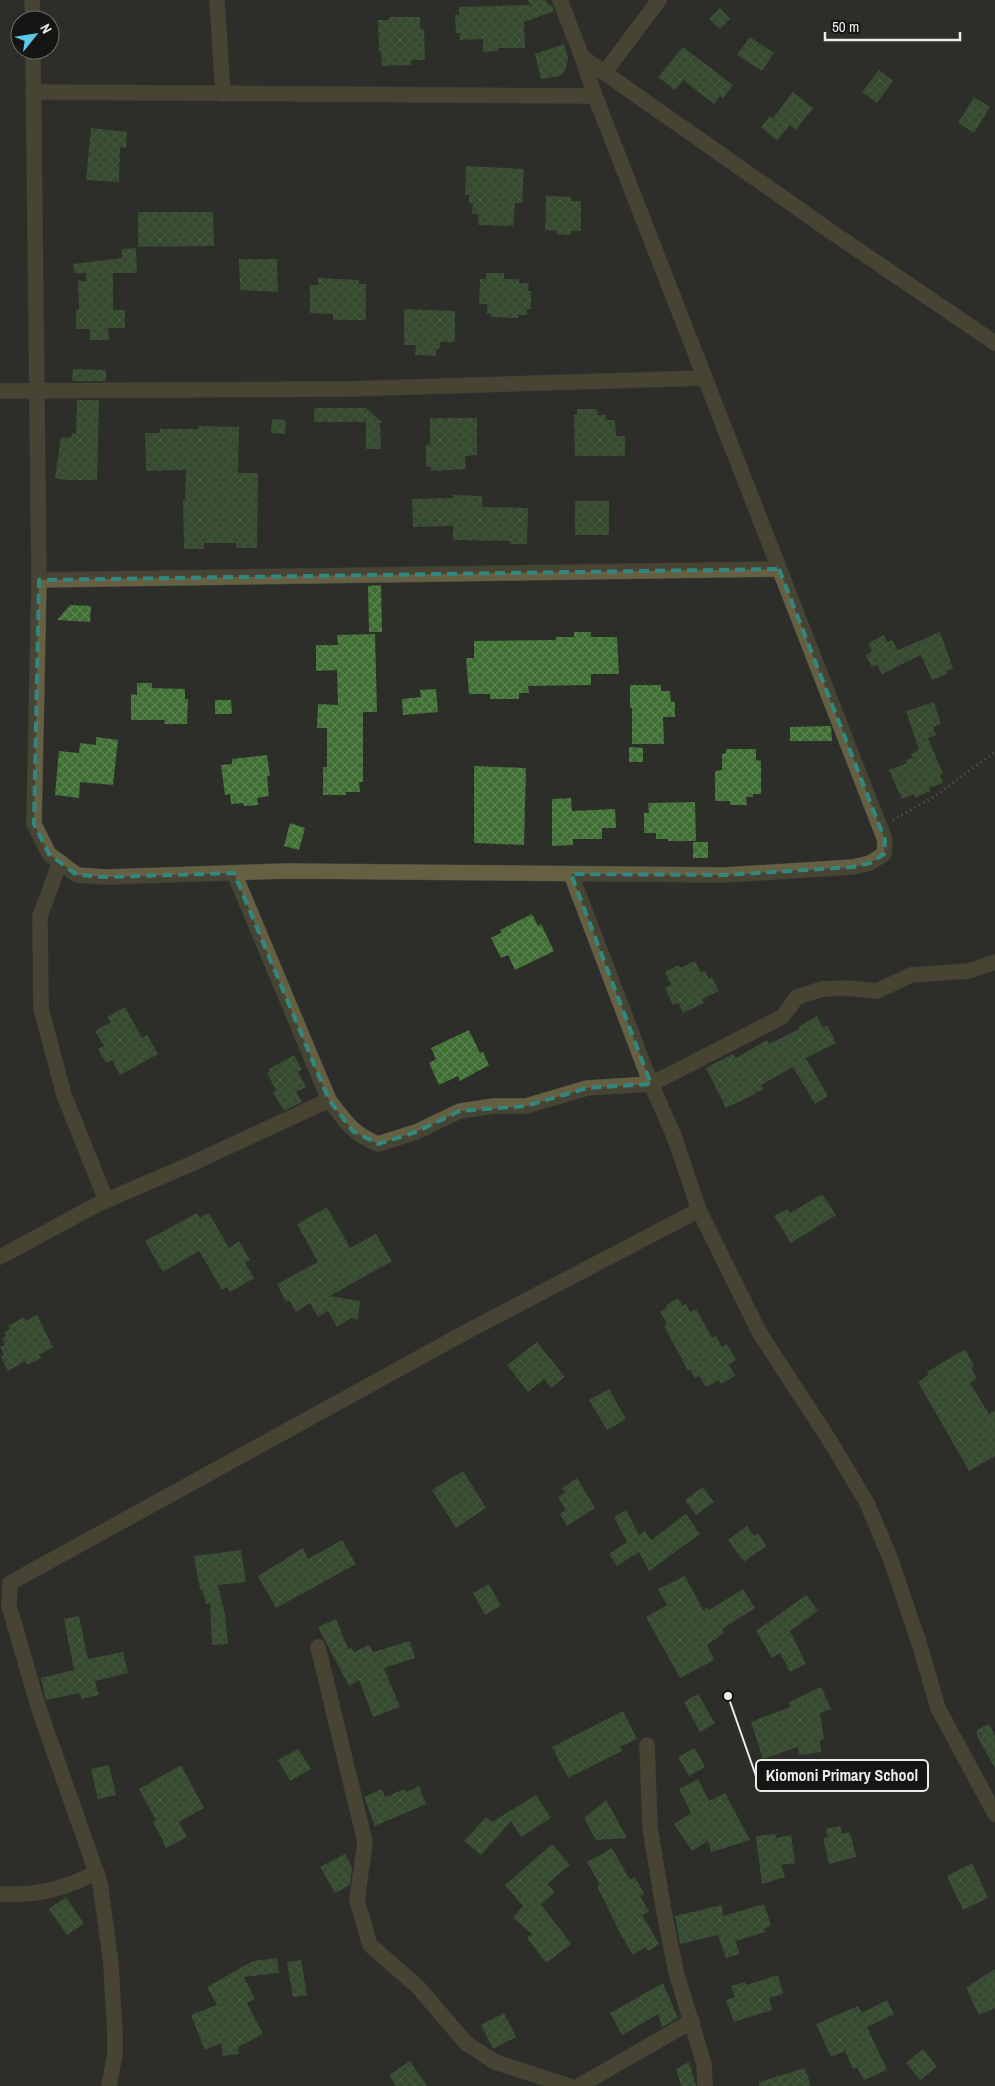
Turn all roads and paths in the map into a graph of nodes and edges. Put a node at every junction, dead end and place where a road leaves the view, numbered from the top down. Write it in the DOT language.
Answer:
graph roads {
  1 [pos="217,0"];
  2 [pos="560,0"];
  3 [pos="659,0"];
  4 [pos="582,57"];
  5 [pos="33,60"];
  6 [pos="605,72"];
  7 [pos="33,92"];
  8 [pos="223,94"];
  9 [pos="595,96"];
  10 [pos="995,342"];
  11 [pos="705,378"];
  12 [pos="38,390"];
  13 [pos="0,391"];
  14 [pos="779,568"];
  15 [pos="39,580"];
  16 [pos="995,752"];
  17 [pos="880,828"];
  18 [pos="60,862"];
  19 [pos="234,873"];
  20 [pos="571,874"];
  21 [pos="995,962"];
  22 [pos="651,1084"];
  23 [pos="329,1100"];
  24 [pos="106,1200"];
  25 [pos="699,1210"];
  26 [pos="0,1257"];
  27 [pos="318,1647"];
  28 [pos="647,1745"];
  29 [pos="995,1814"];
  30 [pos="96,1872"];
  31 [pos="0,1894"];
  32 [pos="692,2021"];
  33 [pos="109,2086"];
  34 [pos="569,2086"];
  35 [pos="579,2086"];
  36 [pos="705,2086"];
  1 -- 8 [label="street"];
  2 -- 4 [label="street"];
  3 -- 6 [label="street"];
  4 -- 6 [label="street"];
  4 -- 9 [label="street"];
  5 -- 7 [label="street"];
  6 -- 10 [label="street"];
  7 -- 8 [label="street"];
  7 -- 12 [label="street"];
  8 -- 9 [label="street"];
  9 -- 11 [label="street"];
  11 -- 12 [label="street"];
  11 -- 14 [label="street"];
  12 -- 13 [label="street"];
  12 -- 15 [label="street"];
  14 -- 15 [label="street"];
  14 -- 17 [label="street"];
  15 -- 18 [label="street"];
  16 -- 17 [label="path"];
  17 -- 20 [label="street"];
  18 -- 19 [label="street"];
  18 -- 24 [label="street"];
  19 -- 20 [label="street"];
  19 -- 23 [label="street"];
  20 -- 22 [label="street"];
  21 -- 22 [label="street"];
  22 -- 23 [label="street"];
  22 -- 25 [label="street"];
  23 -- 24 [label="street"];
  24 -- 26 [label="street"];
  25 -- 29 [label="street"];
  25 -- 30 [label="street"];
  27 -- 34 [label="street"];
  28 -- 32 [label="street"];
  30 -- 31 [label="street"];
  30 -- 33 [label="street"];
  32 -- 35 [label="street"];
  32 -- 36 [label="street"];
}
